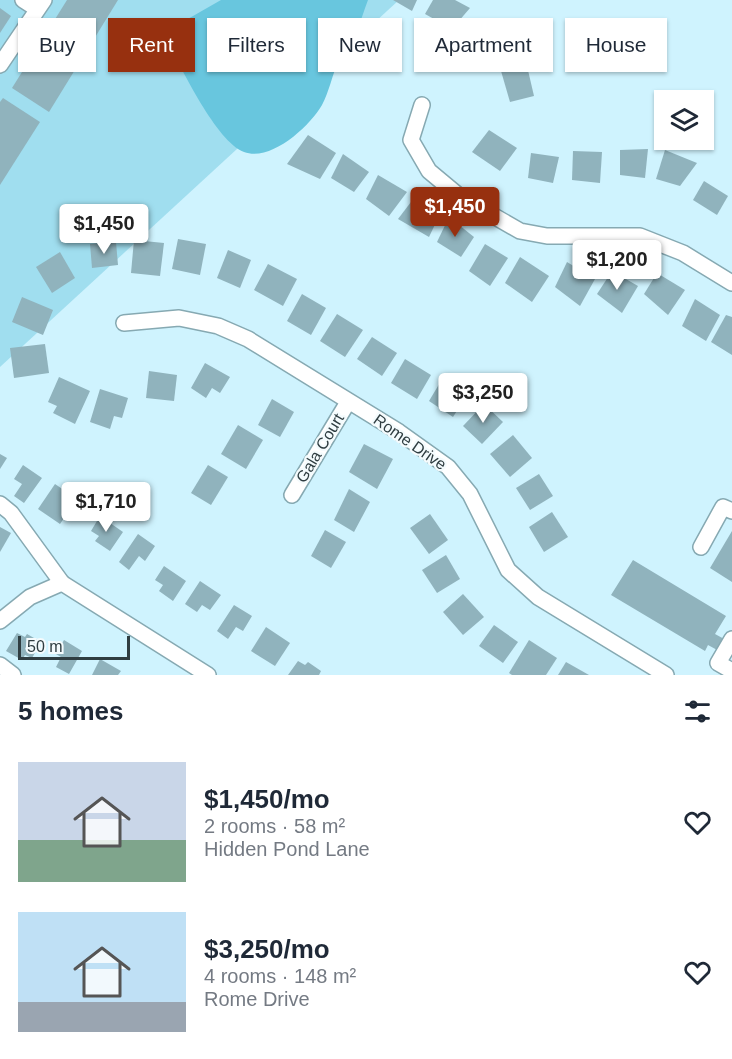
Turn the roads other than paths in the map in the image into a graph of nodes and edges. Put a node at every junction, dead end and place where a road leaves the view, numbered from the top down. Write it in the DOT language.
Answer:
graph roads {
  1 [pos="22,0"];
  2 [pos="40,5"];
  3 [pos="0,65"];
  4 [pos="422,105"];
  5 [pos="732,283"];
  6 [pos="124,323"];
  7 [pos="348,402"];
  8 [pos="292,495"];
  9 [pos="0,504"];
  10 [pos="732,511"];
  11 [pos="701,548"];
  12 [pos="62,583"];
  13 [pos="0,621"];
  14 [pos="732,639"];
  15 [pos="0,665"];
  16 [pos="732,671"];
  17 [pos="14,675"];
  18 [pos="208,675"];
  19 [pos="666,675"];
  1 -- 2 [label="street"];
  2 -- 3 [label="street"];
  4 -- 5 [label="street"];
  6 -- 7 [label="street, Rome Drive"];
  7 -- 8 [label="street, Gala Court"];
  7 -- 19 [label="street, Rome Drive"];
  9 -- 12 [label="street"];
  10 -- 11 [label="street"];
  12 -- 13 [label="street"];
  12 -- 18 [label="street"];
  14 -- 16 [label="street"];
  15 -- 17 [label="street"];
}
